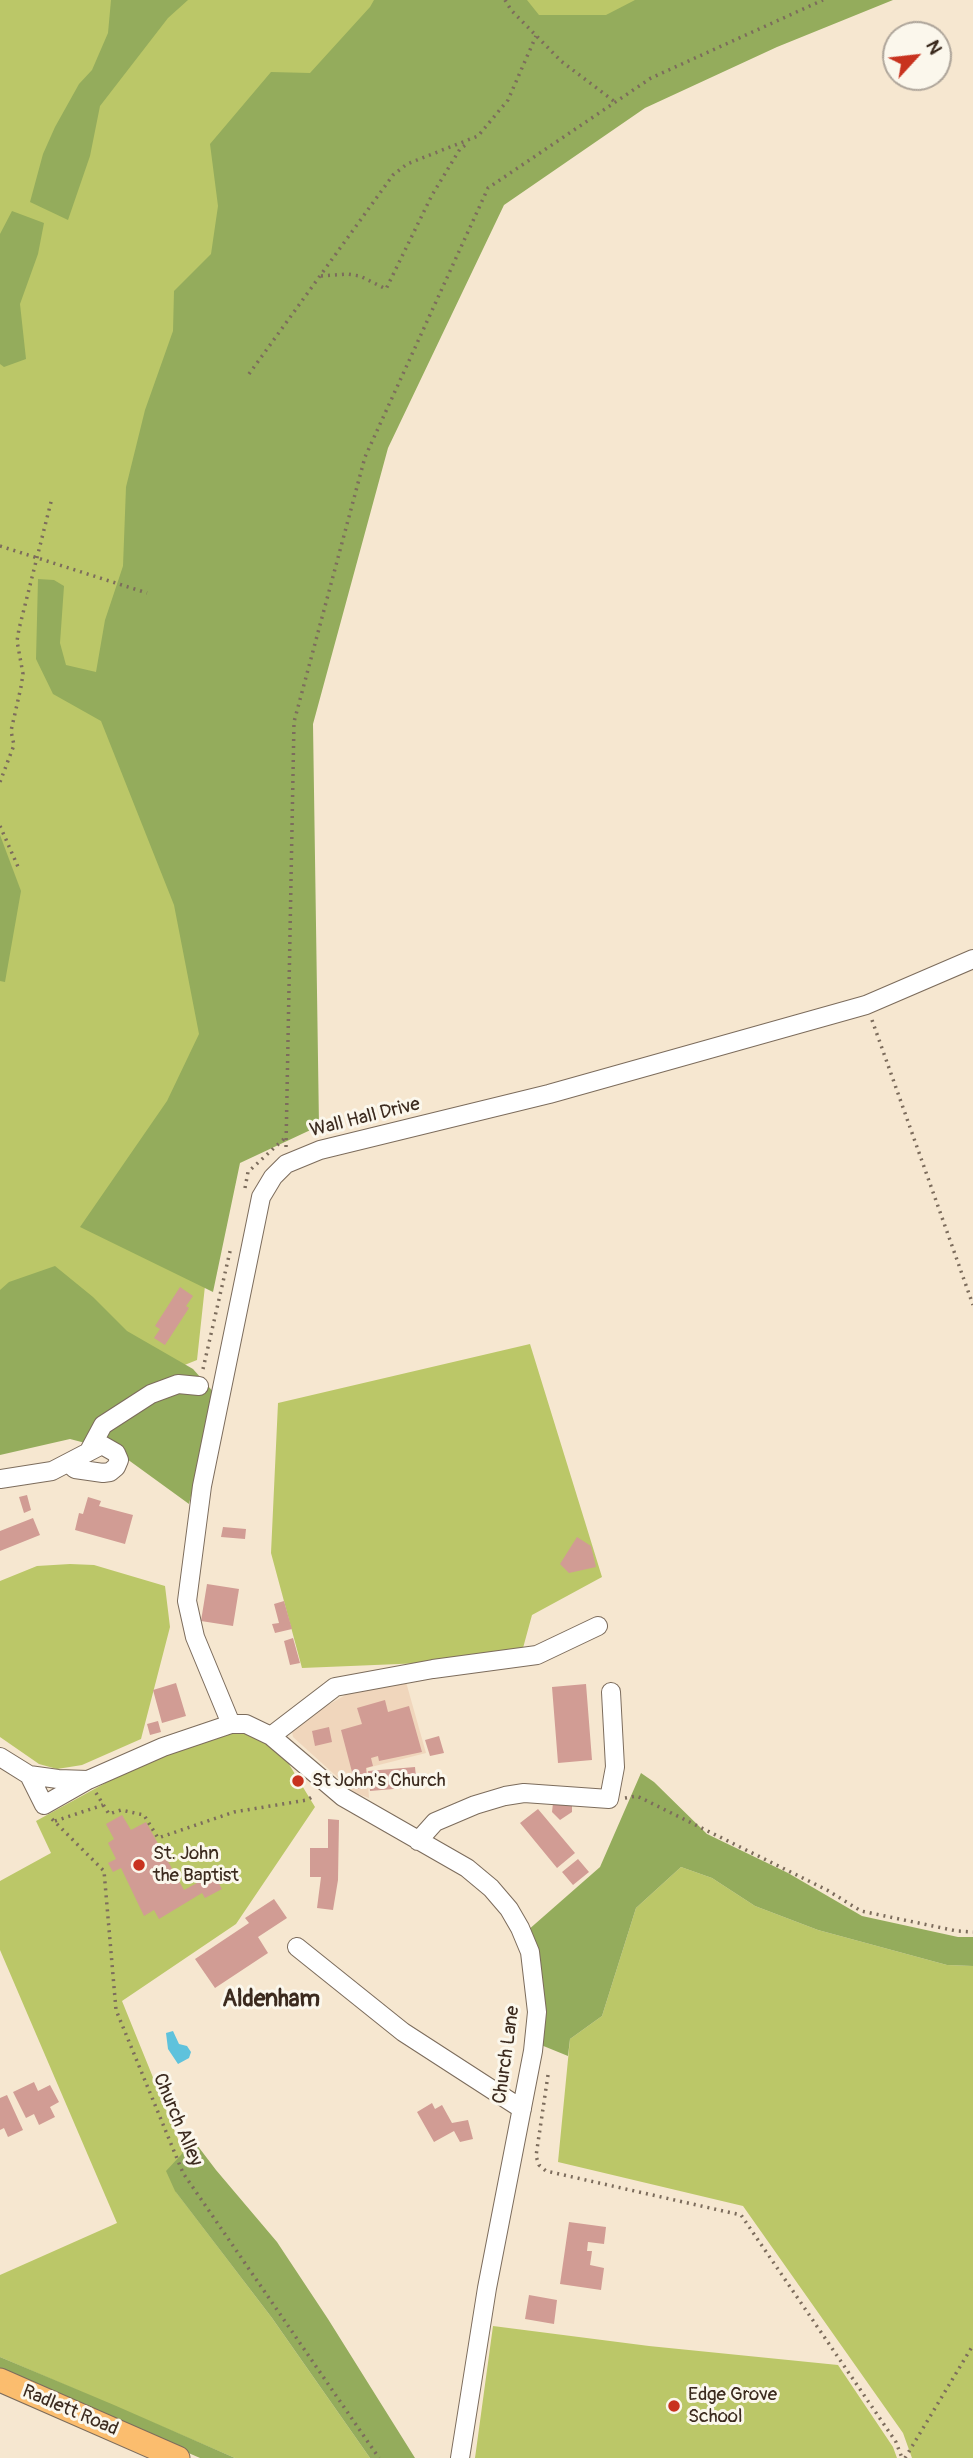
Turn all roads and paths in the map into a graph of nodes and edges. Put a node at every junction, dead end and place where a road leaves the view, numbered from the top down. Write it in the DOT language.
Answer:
graph roads {
  1 [pos="505,0"];
  2 [pos="823,0"];
  3 [pos="536,36"];
  4 [pos="615,102"];
  5 [pos="478,136"];
  6 [pos="319,277"];
  7 [pos="248,374"];
  8 [pos="52,498"];
  9 [pos="0,546"];
  10 [pos="37,557"];
  11 [pos="147,593"];
  12 [pos="0,782"];
  13 [pos="0,826"];
  14 [pos="19,869"];
  15 [pos="973,959"];
  16 [pos="866,1005"];
  17 [pos="286,1164"];
  18 [pos="973,1305"];
  19 [pos="199,1386"];
  20 [pos="89,1451"];
  21 [pos="68,1463"];
  22 [pos="0,1479"];
  23 [pos="598,1626"];
  24 [pos="611,1692"];
  25 [pos="231,1724"];
  26 [pos="271,1736"];
  27 [pos="0,1757"];
  28 [pos="29,1775"];
  29 [pos="88,1780"];
  30 [pos="329,1787"];
  31 [pos="609,1799"];
  32 [pos="44,1805"];
  33 [pos="103,1805"];
  34 [pos="53,1821"];
  35 [pos="418,1841"];
  36 [pos="973,1932"];
  37 [pos="297,1947"];
  38 [pos="533,2051"];
  39 [pos="522,2109"];
  40 [pos="973,2345"];
  41 [pos="0,2380"];
  42 [pos="178,2458"];
  43 [pos="379,2458"];
  44 [pos="460,2458"];
  45 [pos="904,2458"];
  1 -- 3 [label="path"];
  2 -- 4 [label="path"];
  3 -- 4 [label="path"];
  3 -- 5 [label="path"];
  4 -- 17 [label="path"];
  5 -- 6 [label="path"];
  5 -- 6 [label="path"];
  6 -- 7 [label="path"];
  8 -- 10 [label="path"];
  9 -- 10 [label="path"];
  10 -- 11 [label="path"];
  10 -- 12 [label="path"];
  13 -- 14 [label="path"];
  15 -- 16 [label="street, Wall Hall Drive"];
  16 -- 17 [label="street, Wall Hall Drive"];
  16 -- 18 [label="path"];
  17 -- 25 [label="street, Wall Hall Drive"];
  19 -- 20 [label="street"];
  20 -- 21 [label="street"];
  20 -- 21 [label="street"];
  21 -- 22 [label="street"];
  23 -- 26 [label="street"];
  24 -- 31 [label="street"];
  25 -- 26 [label="street, Church Lane"];
  25 -- 29 [label="street"];
  26 -- 30 [label="street, Church Lane"];
  27 -- 28 [label="street"];
  28 -- 29 [label="street"];
  28 -- 32 [label="street"];
  29 -- 32 [label="street"];
  29 -- 33 [label="path"];
  30 -- 33 [label="path"];
  30 -- 35 [label="street, Church Lane"];
  31 -- 35 [label="street"];
  31 -- 36 [label="path"];
  32 -- 34 [label="path, Church Alley"];
  33 -- 34 [label="path"];
  34 -- 43 [label="path, Church Alley"];
  35 -- 38 [label="street, Church Lane"];
  37 -- 39 [label="street"];
  38 -- 39 [label="street, Church Lane"];
  38 -- 45 [label="path"];
  39 -- 44 [label="street, Church Lane"];
  40 -- 45 [label="path"];
  41 -- 42 [label="main road, Radlett Road"];
}
